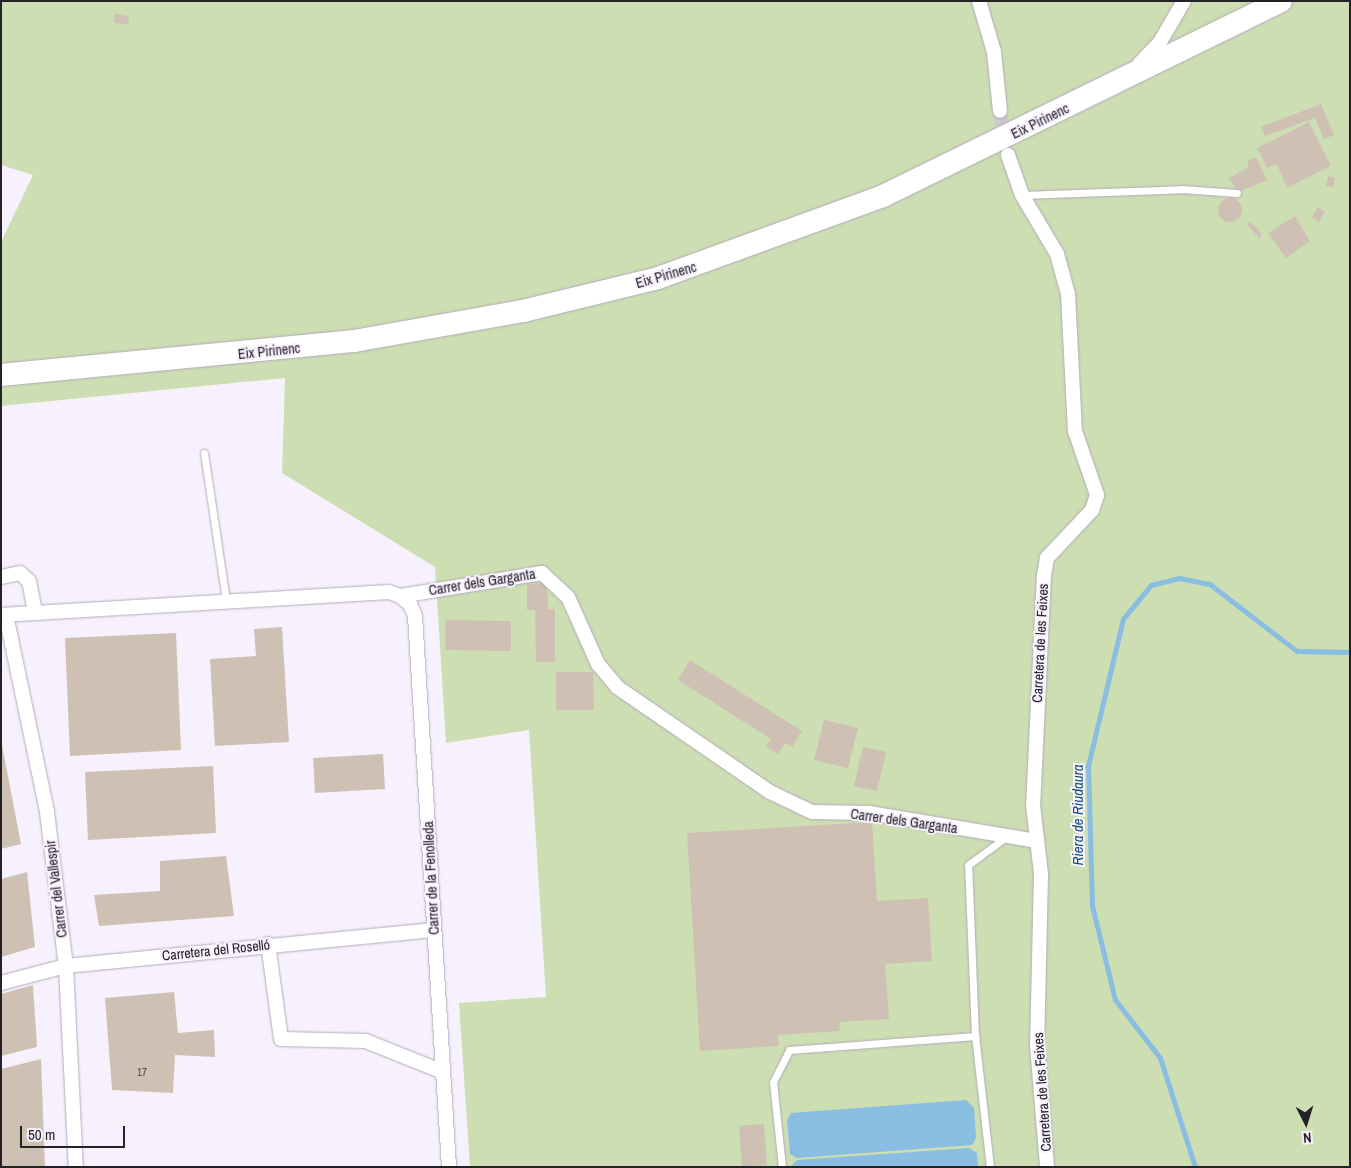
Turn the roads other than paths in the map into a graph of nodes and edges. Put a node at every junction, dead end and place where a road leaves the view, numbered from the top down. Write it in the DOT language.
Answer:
graph roads {
  1 [pos="979,1"];
  2 [pos="1281,1"];
  3 [pos="1182,2"];
  4 [pos="1111,84"];
  5 [pos="1000,111"];
  6 [pos="1008,155"];
  7 [pos="1237,193"];
  8 [pos="1022,195"];
  9 [pos="1,364"];
  10 [pos="114,367"];
  11 [pos="1,376"];
  12 [pos="204,454"];
  13 [pos="1,576"];
  14 [pos="400,596"];
  15 [pos="226,601"];
  16 [pos="35,612"];
  17 [pos="4,615"];
  18 [pos="1007,836"];
  19 [pos="1037,841"];
  20 [pos="433,930"];
  21 [pos="268,944"];
  22 [pos="66,966"];
  23 [pos="1,983"];
  24 [pos="975,1036"];
  25 [pos="443,1072"];
  26 [pos="76,1167"];
  27 [pos="449,1167"];
  28 [pos="782,1167"];
  29 [pos="990,1167"];
  30 [pos="1047,1167"];
  1 -- 5 [label="street"];
  2 -- 4 [label="main road, Eix Pirinenc"];
  3 -- 4 [label="street"];
  4 -- 10 [label="main road, Eix Pirinenc"];
  6 -- 8 [label="street, Carretera de les Feixes"];
  7 -- 8 [label="lane"];
  8 -- 19 [label="street, Carretera de les Feixes"];
  9 -- 10 [label="main road"];
  10 -- 11 [label="main road, Eix Pirinenc"];
  12 -- 15 [label="lane"];
  13 -- 16 [label="street"];
  14 -- 15 [label="street, Carrer dels Garganta"];
  14 -- 18 [label="street, Carrer dels Garganta"];
  14 -- 20 [label="street, Carrer de la Fenolleda"];
  15 -- 16 [label="street, Carrer dels Garganta"];
  16 -- 17 [label="street, Carrer dels Garganta"];
  17 -- 22 [label="street, Carrer del Vallespir"];
  18 -- 19 [label="street, Carrer dels Garganta"];
  18 -- 24 [label="lane"];
  19 -- 30 [label="street, Carretera de les Feixes"];
  20 -- 21 [label="street, Carretera del Roselló"];
  20 -- 25 [label="street, Carrer de la Fenolleda"];
  21 -- 22 [label="street, Carretera del Roselló"];
  21 -- 25 [label="street"];
  22 -- 23 [label="street, Carretera del Roselló"];
  22 -- 26 [label="street, Carrer del Vallespir"];
  24 -- 28 [label="lane"];
  24 -- 29 [label="lane"];
  25 -- 27 [label="street, Carrer de la Fenolleda"];
}
